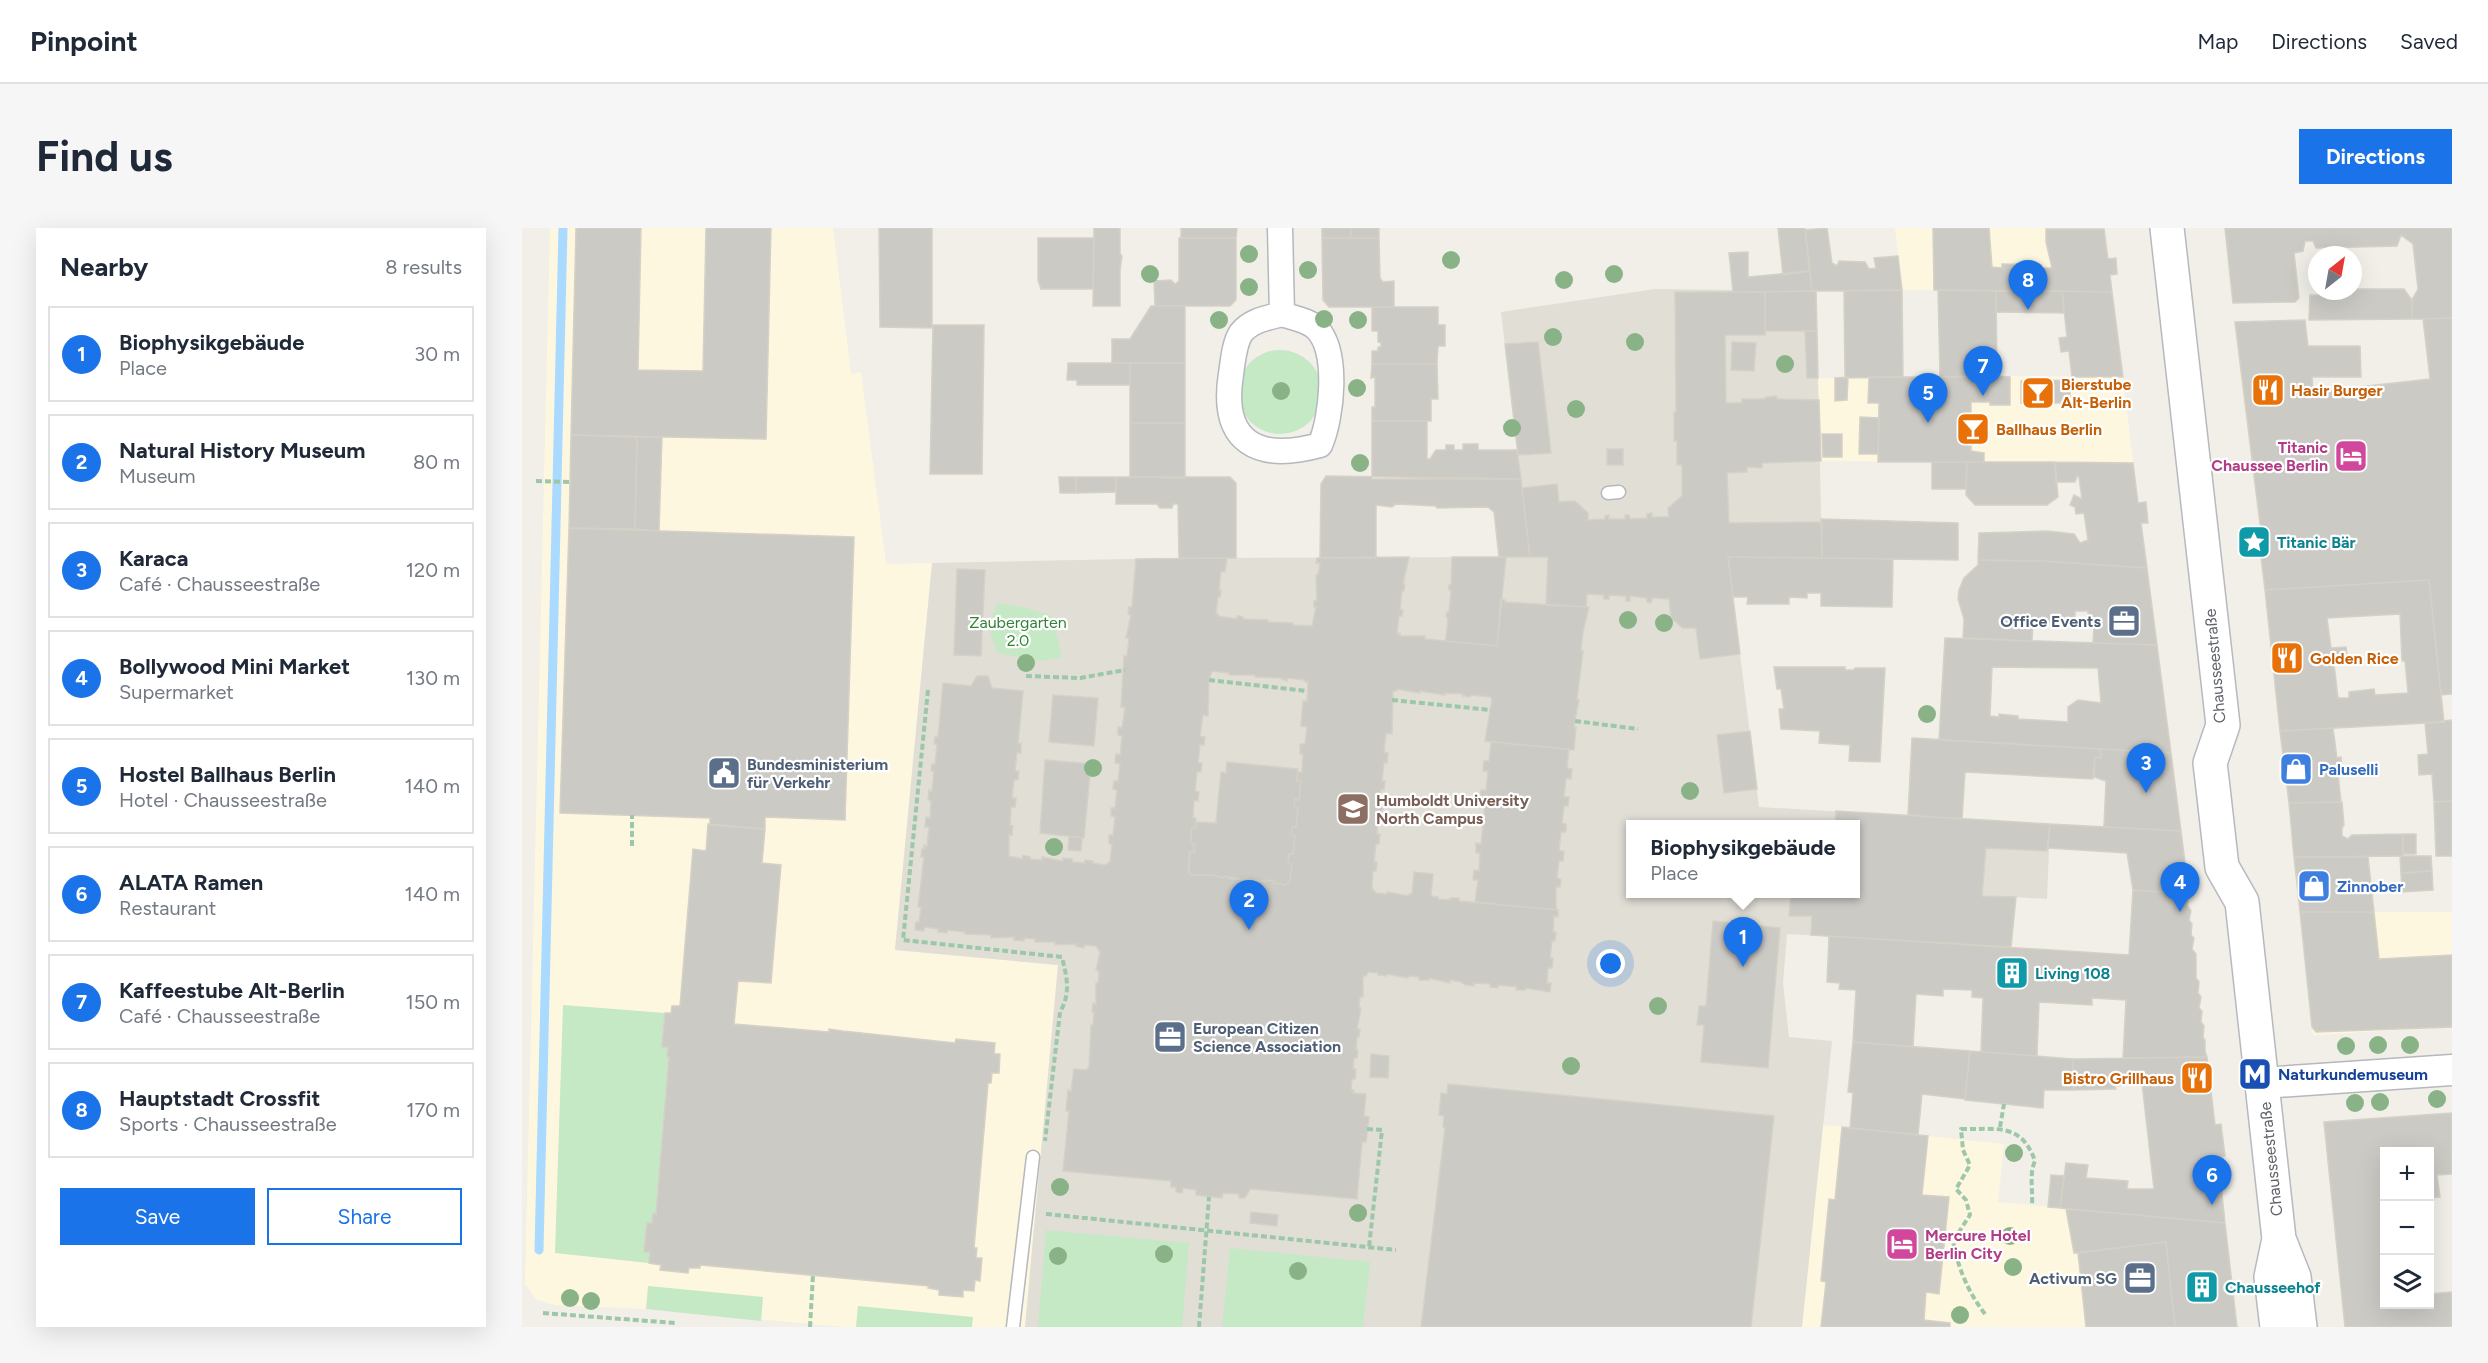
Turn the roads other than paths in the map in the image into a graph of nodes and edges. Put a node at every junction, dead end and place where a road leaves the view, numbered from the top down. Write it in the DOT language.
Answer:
graph roads {
  1 [pos="1280,228"];
  2 [pos="2167,228"];
  3 [pos="1282,314"];
  4 [pos="2452,1070"];
  5 [pos="2262,1083"];
  6 [pos="1033,1157"];
  7 [pos="2279,1239"];
  8 [pos="1013,1327"];
  9 [pos="2277,1327"];
  10 [pos="2300,1327"];
  1 -- 3 [label="street"];
  2 -- 5 [label="main road, Chausseestraße"];
  3 -- 3 [label="street"];
  4 -- 5 [label="street"];
  5 -- 7 [label="main road, Chausseestraße"];
  6 -- 8 [label="lane"];
  7 -- 9 [label="main road, Chausseestraße"];
  7 -- 10 [label="main road, Chausseestraße"];
}
